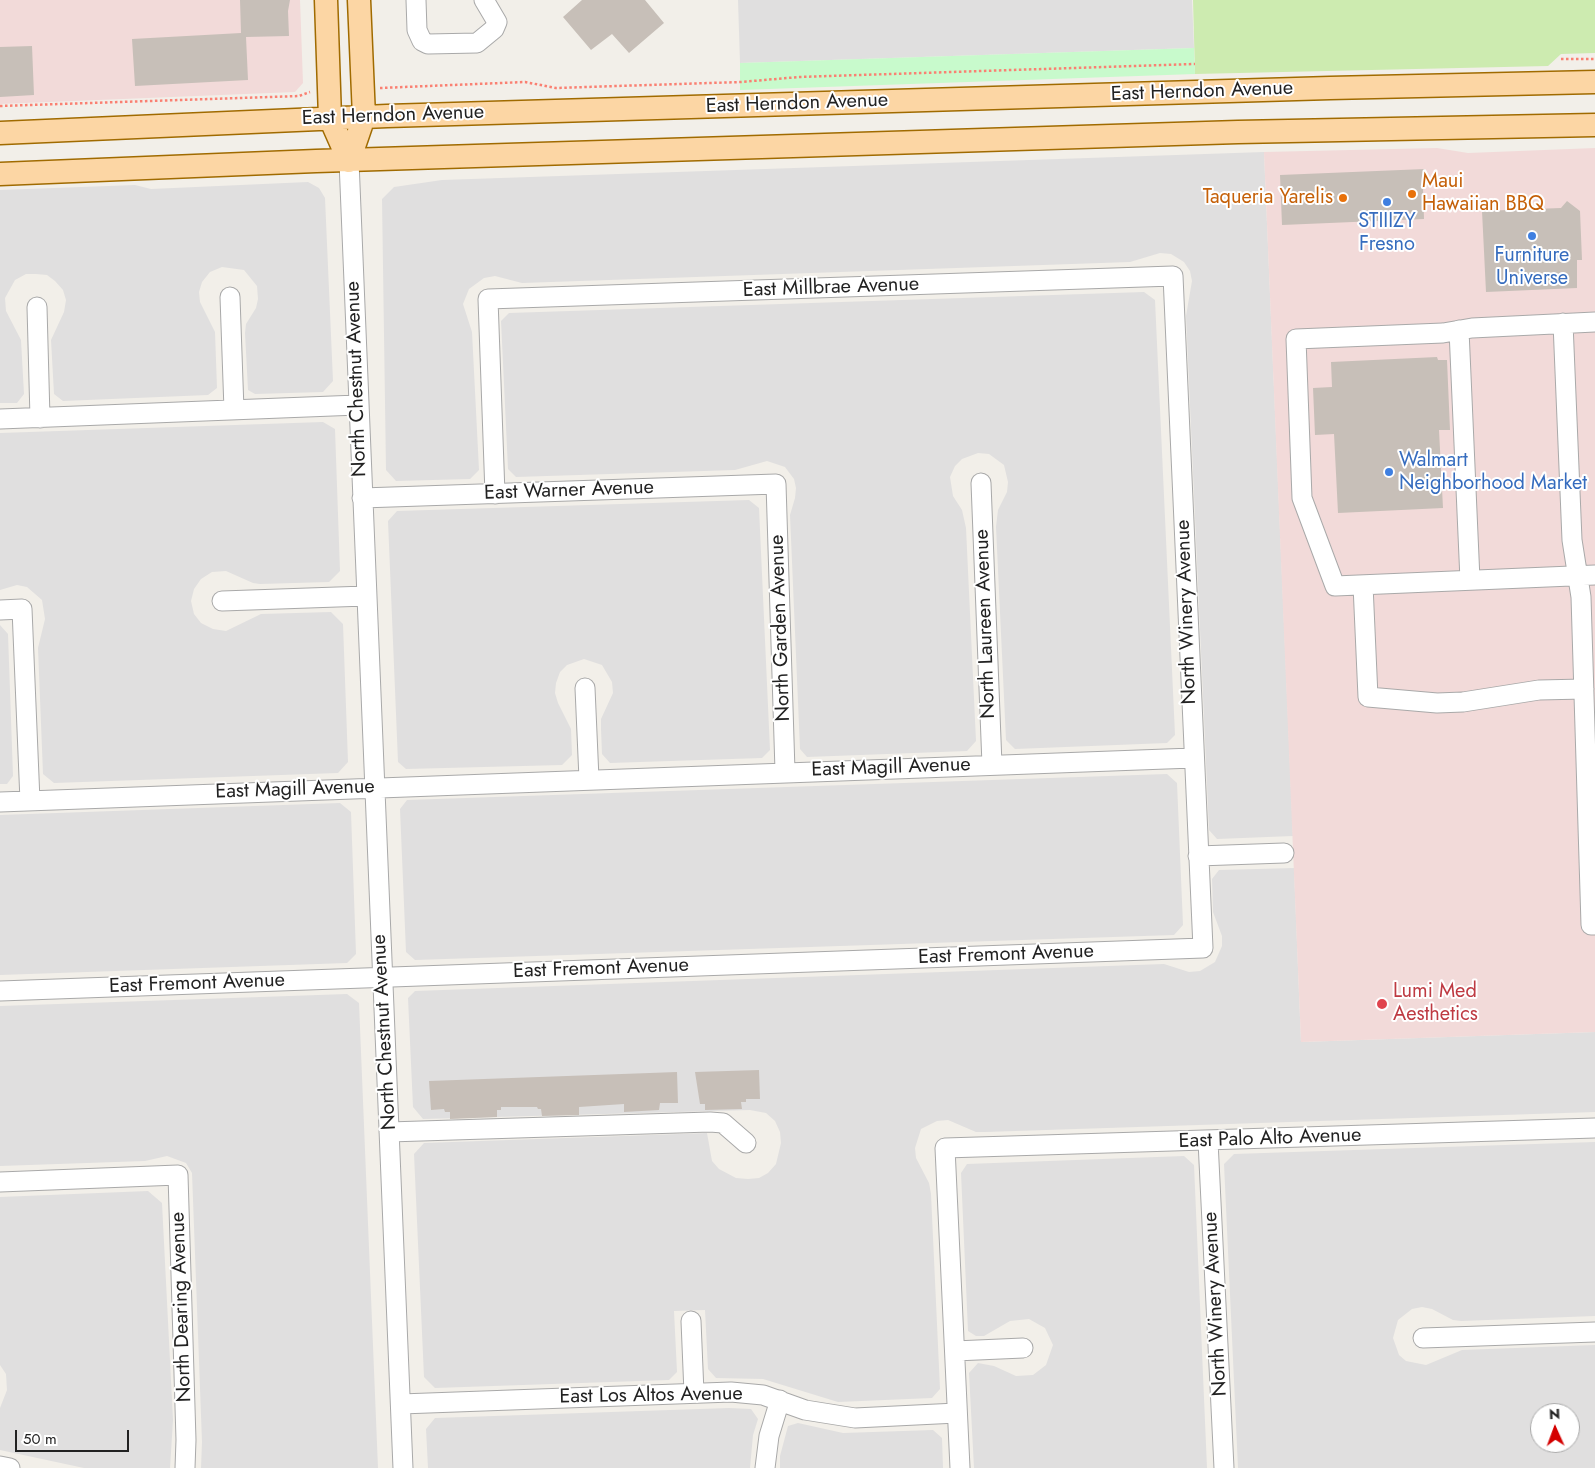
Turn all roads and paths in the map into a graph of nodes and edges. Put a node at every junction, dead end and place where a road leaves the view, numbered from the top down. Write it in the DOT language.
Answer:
graph roads {
  1 [pos="326,0"];
  2 [pos="359,0"];
  3 [pos="416,0"];
  4 [pos="484,0"];
  5 [pos="1595,58"];
  6 [pos="1561,59"];
  7 [pos="1195,64"];
  8 [pos="1595,82"];
  9 [pos="384,88"];
  10 [pos="306,93"];
  11 [pos="0,106"];
  12 [pos="364,117"];
  13 [pos="330,118"];
  14 [pos="1595,125"];
  15 [pos="0,133"];
  16 [pos="349,161"];
  17 [pos="0,174"];
  18 [pos="1173,276"];
  19 [pos="230,296"];
  20 [pos="37,306"];
  21 [pos="1595,322"];
  22 [pos="1563,324"];
  23 [pos="1459,330"];
  24 [pos="358,405"];
  25 [pos="234,410"];
  26 [pos="40,418"];
  27 [pos="0,419"];
  28 [pos="981,483"];
  29 [pos="776,484"];
  30 [pos="495,494"];
  31 [pos="362,498"];
  32 [pos="1587,575"];
  33 [pos="1470,580"];
  34 [pos="1363,585"];
  35 [pos="366,596"];
  36 [pos="222,601"];
  37 [pos="0,610"];
  38 [pos="585,688"];
  39 [pos="1584,689"];
  40 [pos="1193,758"];
  41 [pos="992,765"];
  42 [pos="785,771"];
  43 [pos="589,779"];
  44 [pos="374,787"];
  45 [pos="30,800"];
  46 [pos="0,802"];
  47 [pos="1284,853"];
  48 [pos="1198,856"];
  49 [pos="1595,924"];
  50 [pos="1203,948"];
  51 [pos="382,977"];
  52 [pos="0,991"];
  53 [pos="1595,1128"];
  54 [pos="389,1132"];
  55 [pos="1208,1141"];
  56 [pos="746,1144"];
  57 [pos="0,1182"];
  58 [pos="692,1321"];
  59 [pos="1595,1332"];
  60 [pos="1423,1338"];
  61 [pos="1023,1348"];
  62 [pos="955,1351"];
  63 [pos="694,1393"];
  64 [pos="780,1400"];
  65 [pos="401,1404"];
  66 [pos="957,1413"];
  67 [pos="0,1466"];
  68 [pos="10,1468"];
  69 [pos="185,1468"];
  70 [pos="403,1468"];
  71 [pos="765,1468"];
  72 [pos="960,1468"];
  73 [pos="1224,1468"];
  1 -- 13 [label="main road, North Chestnut Avenue"];
  2 -- 12 [label="main road, North Chestnut Avenue"];
  3 -- 4 [label="street"];
  5 -- 6 [label="path"];
  7 -- 9 [label="path"];
  8 -- 12 [label="main road, East Herndon Avenue"];
  10 -- 11 [label="path"];
  12 -- 13 [label="main road, East Herndon Avenue"];
  12 -- 16 [label="main road, North Chestnut Avenue"];
  13 -- 15 [label="main road, East Herndon Avenue"];
  13 -- 16 [label="main road, North Chestnut Avenue"];
  14 -- 16 [label="main road, East Herndon Avenue"];
  16 -- 17 [label="main road, East Herndon Avenue"];
  16 -- 24 [label="street, North Chestnut Avenue"];
  18 -- 30 [label="street, East Millbrae Avenue"];
  18 -- 40 [label="street, North Winery Avenue"];
  19 -- 25 [label="street"];
  20 -- 26 [label="street"];
  21 -- 22 [label="street"];
  22 -- 23 [label="street"];
  22 -- 32 [label="street"];
  23 -- 33 [label="street"];
  23 -- 34 [label="street"];
  24 -- 25 [label="street"];
  24 -- 31 [label="street, North Chestnut Avenue"];
  25 -- 26 [label="street"];
  26 -- 27 [label="street"];
  28 -- 41 [label="street, North Laureen Avenue"];
  29 -- 30 [label="street, East Warner Avenue"];
  29 -- 42 [label="street, North Garden Avenue"];
  30 -- 31 [label="street, East Warner Avenue"];
  31 -- 35 [label="street, North Chestnut Avenue"];
  32 -- 33 [label="street"];
  32 -- 39 [label="street"];
  33 -- 34 [label="street"];
  34 -- 39 [label="street"];
  35 -- 36 [label="street"];
  35 -- 44 [label="street, North Chestnut Avenue"];
  37 -- 45 [label="street"];
  38 -- 43 [label="street"];
  39 -- 49 [label="street"];
  40 -- 41 [label="street, East Magill Avenue"];
  40 -- 48 [label="street, North Winery Avenue"];
  41 -- 42 [label="street, East Magill Avenue"];
  42 -- 43 [label="street, East Magill Avenue"];
  43 -- 44 [label="street, East Magill Avenue"];
  44 -- 45 [label="street, East Magill Avenue"];
  44 -- 51 [label="street, North Chestnut Avenue"];
  45 -- 46 [label="street, East Magill Avenue"];
  47 -- 48 [label="street"];
  48 -- 50 [label="street, North Winery Avenue"];
  50 -- 51 [label="street, East Fremont Avenue"];
  51 -- 52 [label="street, East Fremont Avenue"];
  51 -- 54 [label="street, North Chestnut Avenue"];
  53 -- 55 [label="street, East Palo Alto Avenue"];
  54 -- 56 [label="street"];
  54 -- 65 [label="street, North Chestnut Avenue"];
  55 -- 62 [label="street, East Palo Alto Avenue"];
  55 -- 73 [label="street, North Winery Avenue"];
  57 -- 69 [label="street, North Dearing Avenue"];
  58 -- 63 [label="street"];
  59 -- 60 [label="street"];
  61 -- 62 [label="street"];
  62 -- 66 [label="street"];
  63 -- 64 [label="street, East Los Altos Avenue"];
  63 -- 65 [label="street, East Los Altos Avenue"];
  64 -- 66 [label="street, East Los Altos Avenue"];
  64 -- 71 [label="street"];
  65 -- 70 [label="street, North Chestnut Avenue"];
  66 -- 72 [label="street"];
  67 -- 68 [label="street"];
}
